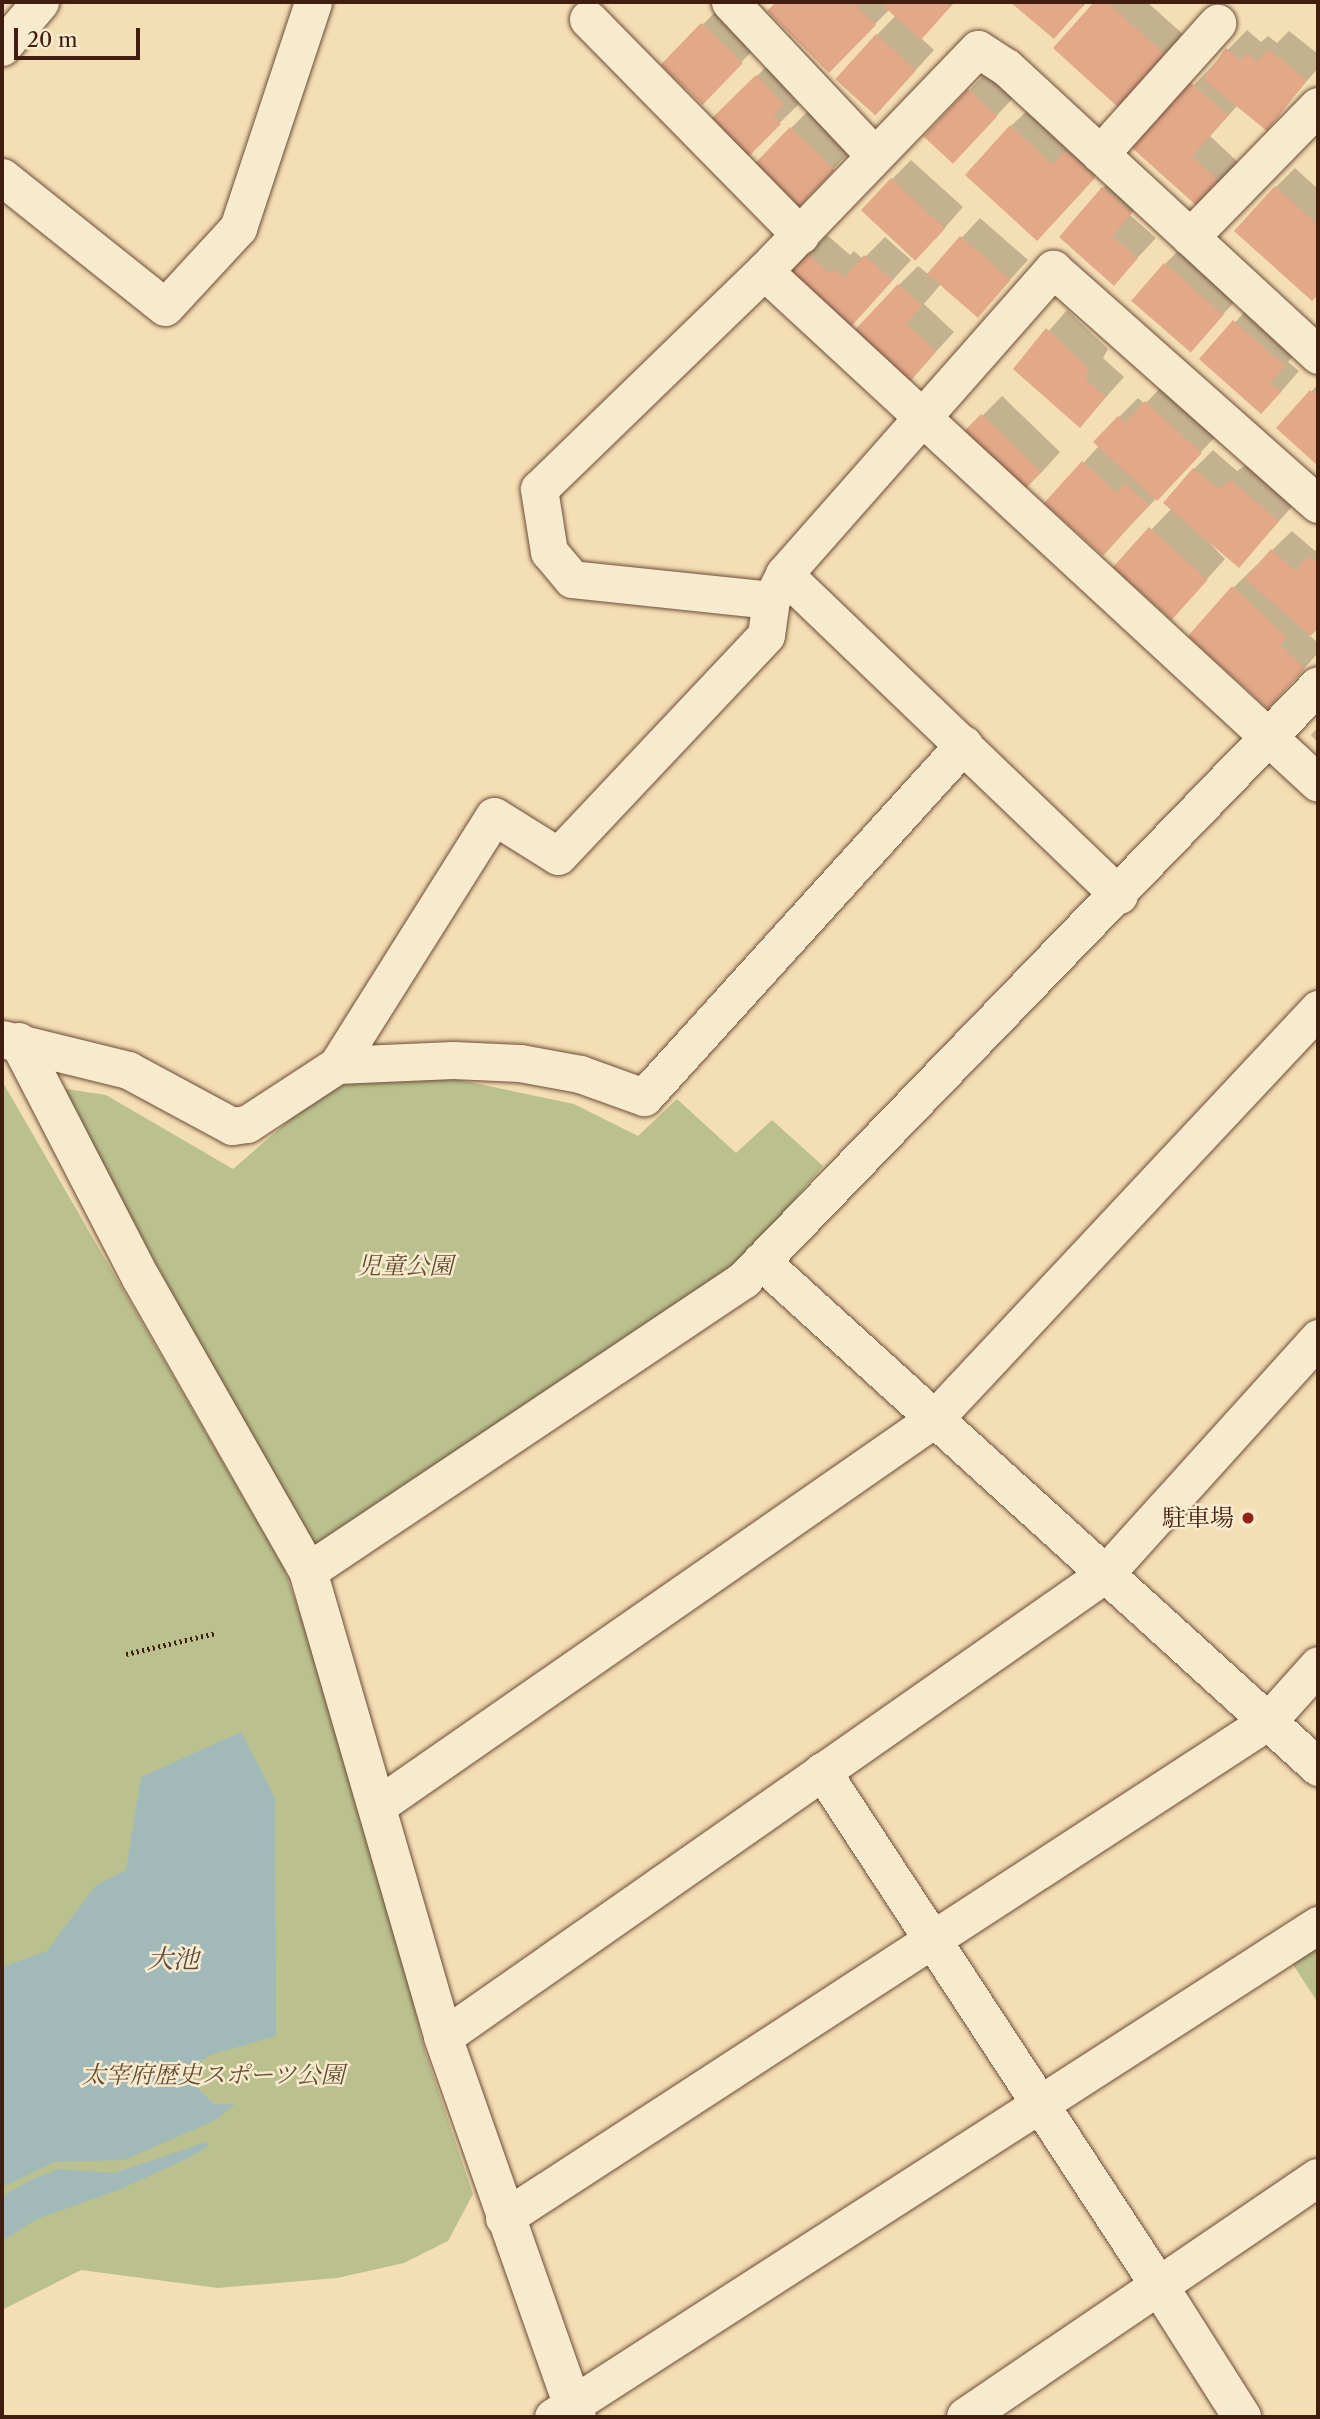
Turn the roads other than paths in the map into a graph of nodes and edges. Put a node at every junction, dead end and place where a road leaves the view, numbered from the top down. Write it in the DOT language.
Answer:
graph roads {
  1 [pos="40,2"];
  2 [pos="313,2"];
  3 [pos="730,2"];
  4 [pos="588,19"];
  5 [pos="1217,23"];
  6 [pos="2,47"];
  7 [pos="1318,106"];
  8 [pos="1100,154"];
  9 [pos="874,155"];
  10 [pos="2,177"];
  11 [pos="800,235"];
  12 [pos="1190,237"];
  13 [pos="764,271"];
  14 [pos="1318,355"];
  15 [pos="922,416"];
  16 [pos="1318,504"];
  17 [pos="778,587"];
  18 [pos="1318,685"];
  19 [pos="1269,738"];
  20 [pos="964,744"];
  21 [pos="1318,783"];
  22 [pos="1119,895"];
  23 [pos="1318,1009"];
  24 [pos="11,1040"];
  25 [pos="337,1065"];
  26 [pos="761,1261"];
  27 [pos="1318,1338"];
  28 [pos="934,1419"];
  29 [pos="308,1571"];
  30 [pos="1105,1574"];
  31 [pos="1318,1665"];
  32 [pos="1268,1721"];
  33 [pos="1318,1767"];
  34 [pos="822,1771"];
  35 [pos="377,1806"];
  36 [pos="1318,1925"];
  37 [pos="933,1942"];
  38 [pos="443,2037"];
  39 [pos="1038,2102"];
  40 [pos="1318,2178"];
  41 [pos="504,2218"];
  42 [pos="1159,2286"];
  43 [pos="567,2413"];
  44 [pos="966,2417"];
  45 [pos="1242,2417"];
  1 -- 6 [label="street"];
  2 -- 10 [label="street"];
  3 -- 9 [label="street"];
  4 -- 11 [label="street"];
  5 -- 8 [label="street"];
  7 -- 12 [label="street"];
  8 -- 9 [label="street"];
  8 -- 12 [label="street"];
  9 -- 11 [label="street"];
  11 -- 13 [label="street"];
  12 -- 14 [label="street"];
  13 -- 15 [label="street"];
  13 -- 17 [label="street"];
  15 -- 16 [label="street"];
  15 -- 17 [label="street"];
  15 -- 19 [label="street"];
  17 -- 20 [label="street"];
  17 -- 25 [label="street"];
  18 -- 19 [label="street"];
  19 -- 21 [label="street"];
  19 -- 22 [label="street"];
  20 -- 22 [label="street"];
  20 -- 25 [label="street"];
  22 -- 26 [label="street"];
  23 -- 28 [label="street"];
  24 -- 25 [label="street"];
  24 -- 29 [label="street"];
  26 -- 28 [label="street"];
  26 -- 29 [label="street"];
  27 -- 30 [label="street"];
  28 -- 30 [label="street"];
  28 -- 35 [label="street"];
  29 -- 35 [label="street"];
  30 -- 32 [label="street"];
  30 -- 34 [label="street"];
  31 -- 32 [label="street"];
  32 -- 33 [label="street"];
  32 -- 37 [label="street"];
  34 -- 37 [label="street"];
  34 -- 38 [label="street"];
  35 -- 38 [label="street"];
  36 -- 39 [label="street"];
  37 -- 39 [label="street"];
  37 -- 41 [label="street"];
  38 -- 41 [label="street"];
  39 -- 42 [label="street"];
  39 -- 43 [label="street"];
  40 -- 42 [label="street"];
  41 -- 43 [label="street"];
  42 -- 44 [label="street"];
  42 -- 45 [label="street"];
}
